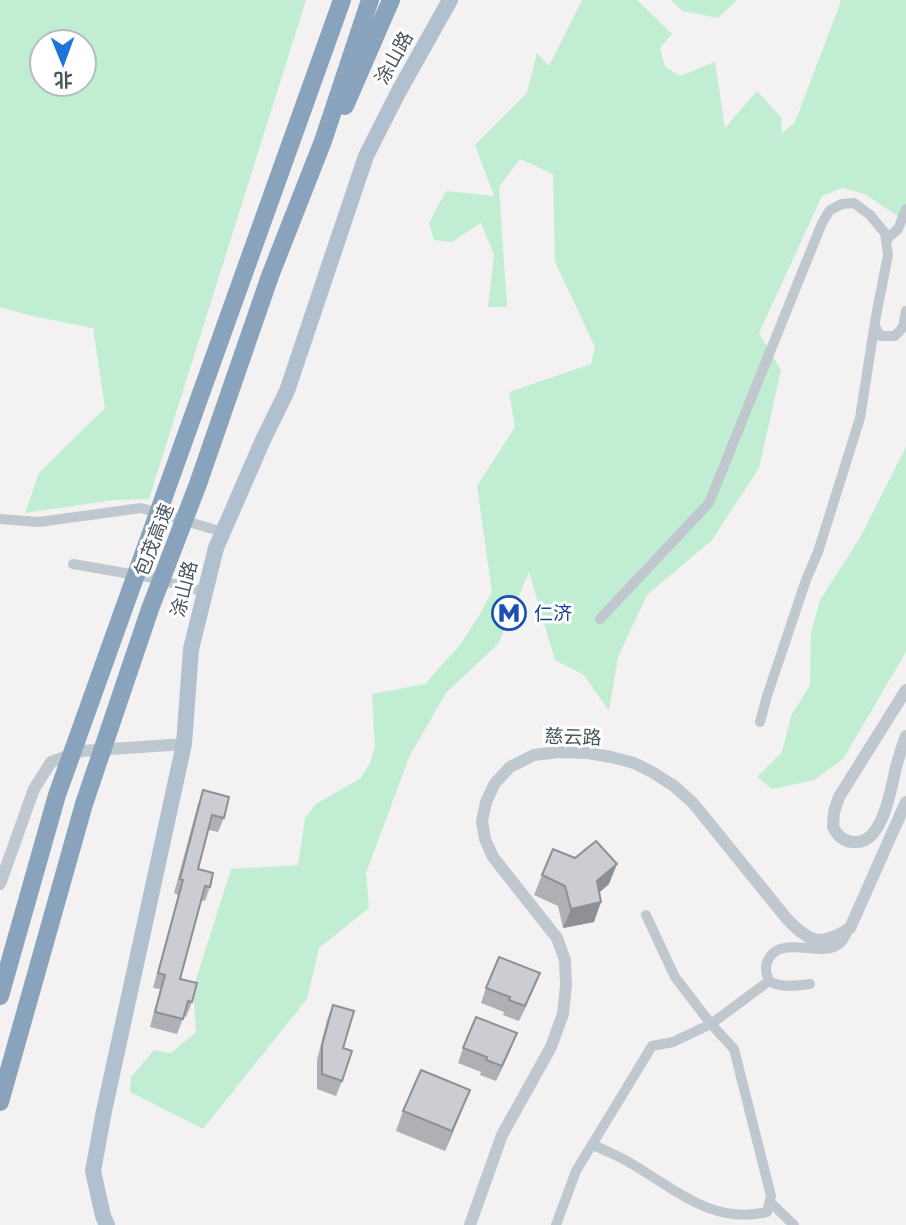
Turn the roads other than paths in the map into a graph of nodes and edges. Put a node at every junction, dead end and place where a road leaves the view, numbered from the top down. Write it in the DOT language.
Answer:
graph roads {
  1 [pos="335,0"];
  2 [pos="342,0"];
  3 [pos="370,0"];
  4 [pos="391,0"];
  5 [pos="450,0"];
  6 [pos="274,187"];
  7 [pos="906,209"];
  8 [pos="288,230"];
  9 [pos="886,240"];
  10 [pos="906,310"];
  11 [pos="874,325"];
  12 [pos="0,519"];
  13 [pos="223,532"];
  14 [pos="73,564"];
  15 [pos="205,592"];
  16 [pos="600,619"];
  17 [pos="906,690"];
  18 [pos="760,722"];
  19 [pos="906,736"];
  20 [pos="184,744"];
  21 [pos="906,802"];
  22 [pos="0,884"];
  23 [pos="646,915"];
  24 [pos="850,928"];
  25 [pos="769,981"];
  26 [pos="810,984"];
  27 [pos="0,996"];
  28 [pos="710,1024"];
  29 [pos="0,1101"];
  30 [pos="592,1144"];
  31 [pos="770,1202"];
  32 [pos="107,1225"];
  33 [pos="470,1225"];
  34 [pos="556,1225"];
  35 [pos="794,1225"];
  1 -- 6 [label="highway"];
  2 -- 6 [label="highway, 包茂高速"];
  3 -- 8 [label="highway, 包茂高速"];
  4 -- 8 [label="highway"];
  5 -- 13 [label="main road, 涂山路"];
  6 -- 27 [label="highway, 包茂高速"];
  7 -- 9 [label="street"];
  8 -- 29 [label="highway, 包茂高速"];
  9 -- 11 [label="street"];
  9 -- 16 [label="street"];
  10 -- 11 [label="street"];
  11 -- 18 [label="street"];
  12 -- 13 [label="street"];
  13 -- 15 [label="main road, 涂山路"];
  14 -- 15 [label="street"];
  15 -- 20 [label="main road, 涂山路"];
  17 -- 19 [label="street"];
  20 -- 22 [label="street"];
  20 -- 32 [label="main road, 涂山路"];
  21 -- 24 [label="street"];
  23 -- 28 [label="street"];
  24 -- 25 [label="street"];
  24 -- 33 [label="street, 慈云路"];
  25 -- 26 [label="street"];
  25 -- 28 [label="street"];
  28 -- 30 [label="street"];
  28 -- 31 [label="street"];
  30 -- 31 [label="street"];
  30 -- 34 [label="street"];
  31 -- 35 [label="street"];
}
